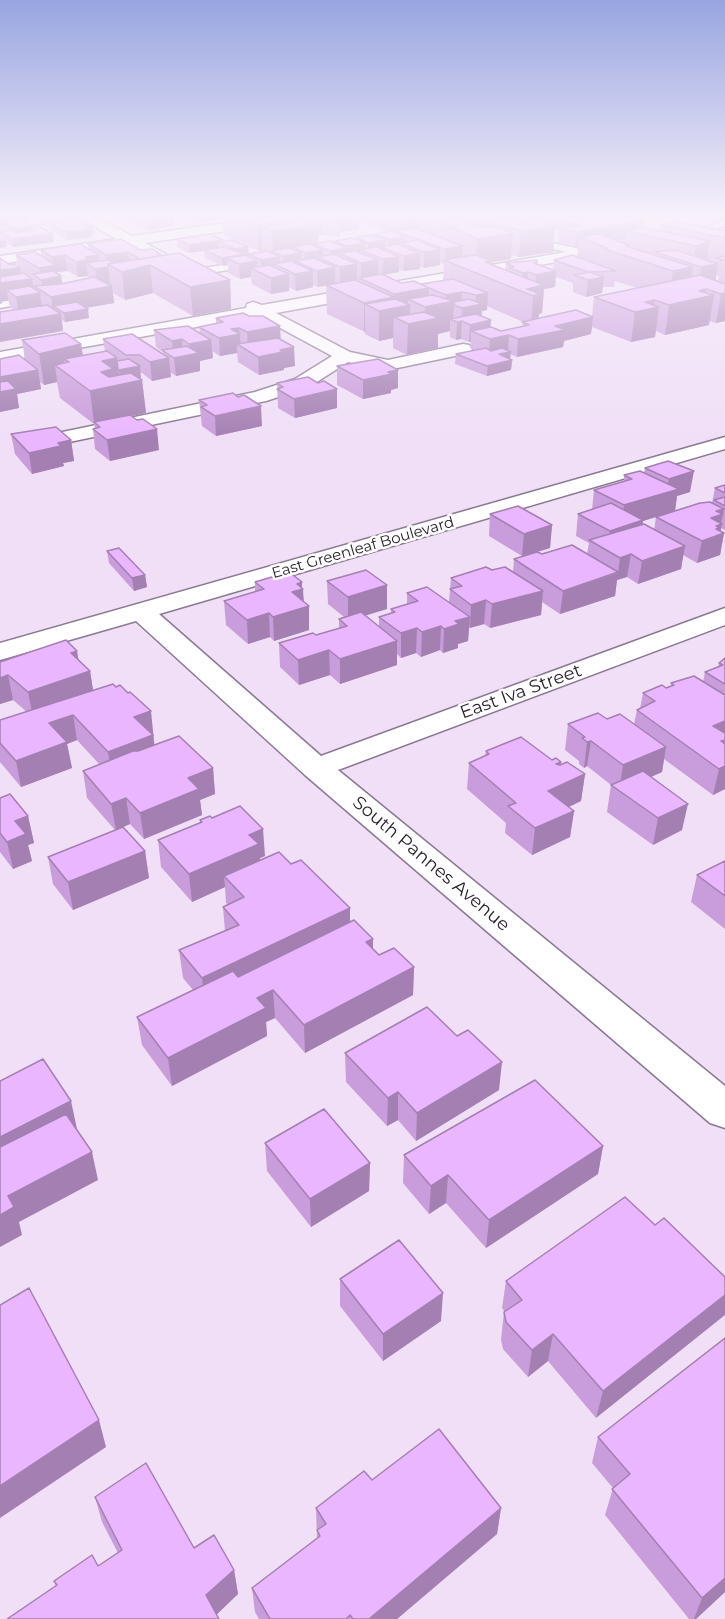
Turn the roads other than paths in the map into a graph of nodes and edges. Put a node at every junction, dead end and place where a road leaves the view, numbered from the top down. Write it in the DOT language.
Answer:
graph roads {
  1 [pos="376,290"];
  2 [pos="56,296"];
  3 [pos="239,299"];
  4 [pos="0,305"];
  5 [pos="259,310"];
  6 [pos="463,349"];
  7 [pos="345,356"];
  8 [pos="0,357"];
  9 [pos="55,440"];
  10 [pos="725,443"];
  11 [pos="141,612"];
  12 [pos="725,616"];
  13 [pos="0,652"];
  14 [pos="316,768"];
  15 [pos="725,1111"];
  1 -- 5 [label="street"];
  2 -- 4 [label="lane"];
  3 -- 5 [label="street"];
  5 -- 7 [label="street"];
  5 -- 8 [label="street"];
  6 -- 7 [label="street"];
  7 -- 9 [label="street"];
  10 -- 11 [label="street, East Greenleaf Boulevard"];
  11 -- 13 [label="street, East Greenleaf Boulevard"];
  11 -- 14 [label="street, South Pannes Avenue"];
  12 -- 14 [label="street, East Iva Street"];
  14 -- 15 [label="street, South Pannes Avenue"];
}
